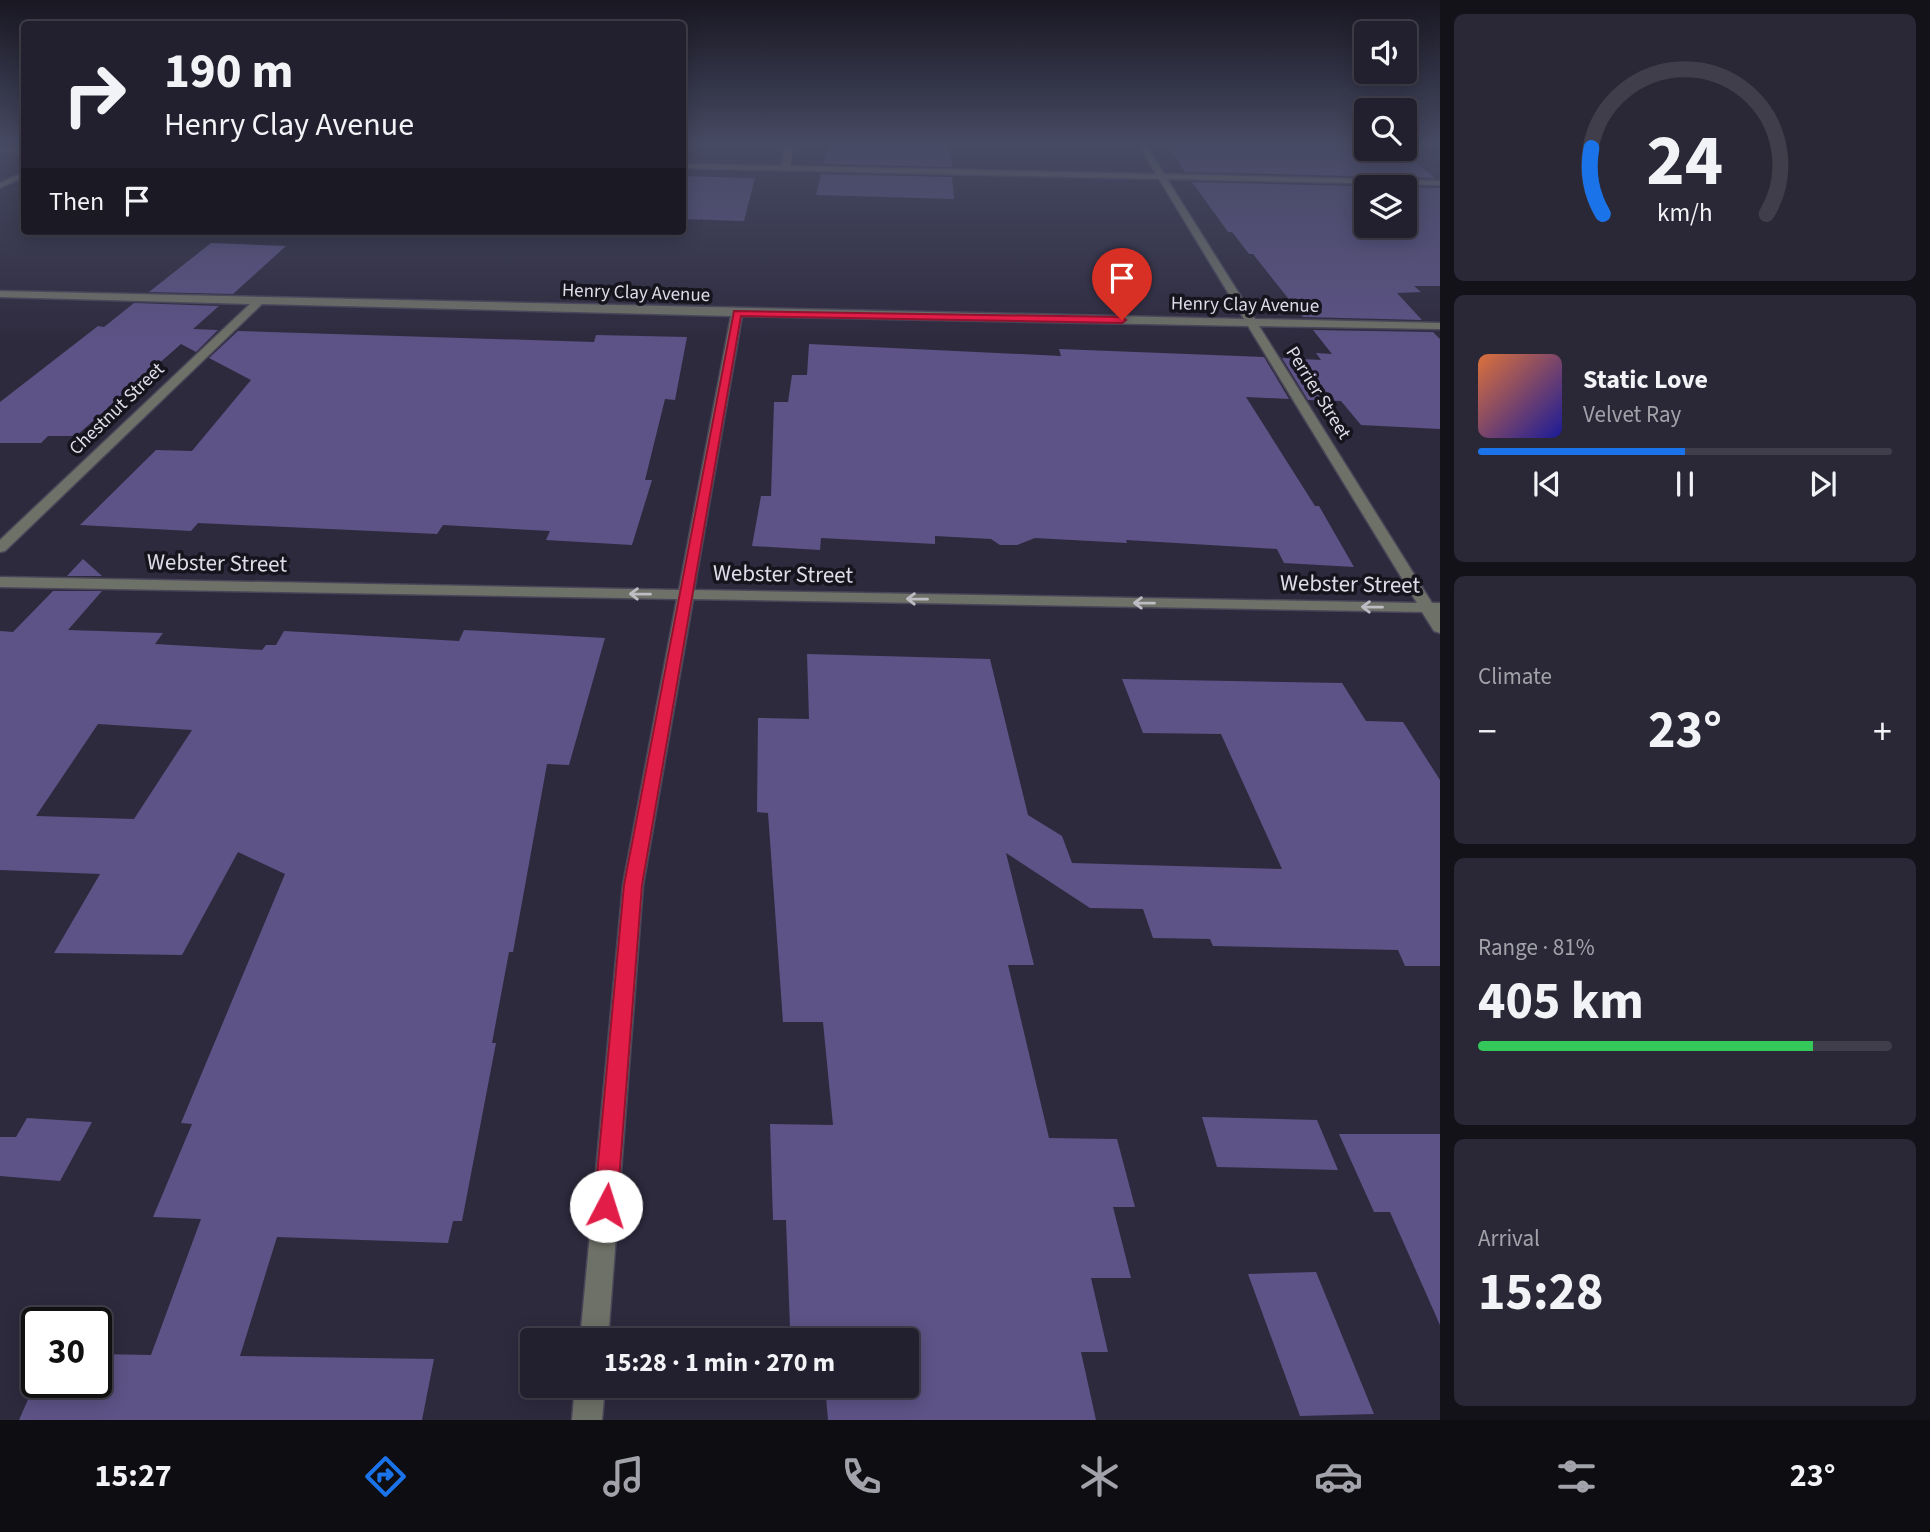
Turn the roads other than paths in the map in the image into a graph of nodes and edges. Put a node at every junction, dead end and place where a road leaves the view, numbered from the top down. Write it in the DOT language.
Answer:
graph roads {
  1 [pos="1179,209"];
  2 [pos="0,294"];
  3 [pos="261,299"];
  4 [pos="737,313"];
  5 [pos="1248,322"];
  6 [pos="1440,326"];
  7 [pos="0,548"];
  8 [pos="0,582"];
  9 [pos="685,595"];
  10 [pos="1433,608"];
  11 [pos="1440,628"];
  12 [pos="595,1328"];
  13 [pos="589,1398"];
  14 [pos="587,1420"];
  1 -- 5 [label="street, Perrier Street"];
  2 -- 3 [label="street, Henry Clay Avenue"];
  3 -- 4 [label="street, Henry Clay Avenue"];
  3 -- 7 [label="street, Chestnut Street"];
  4 -- 5 [label="street, Henry Clay Avenue"];
  4 -- 9 [label="street"];
  5 -- 6 [label="street, Henry Clay Avenue"];
  5 -- 10 [label="street, Perrier Street"];
  9 -- 8 [label="street, Webster Street, one-way"];
  10 -- 9 [label="street, Webster Street, one-way"];
  9 -- 12 [label="street"];
  10 -- 11 [label="street, Perrier Street"];
  13 -- 14 [label="street"];
}
